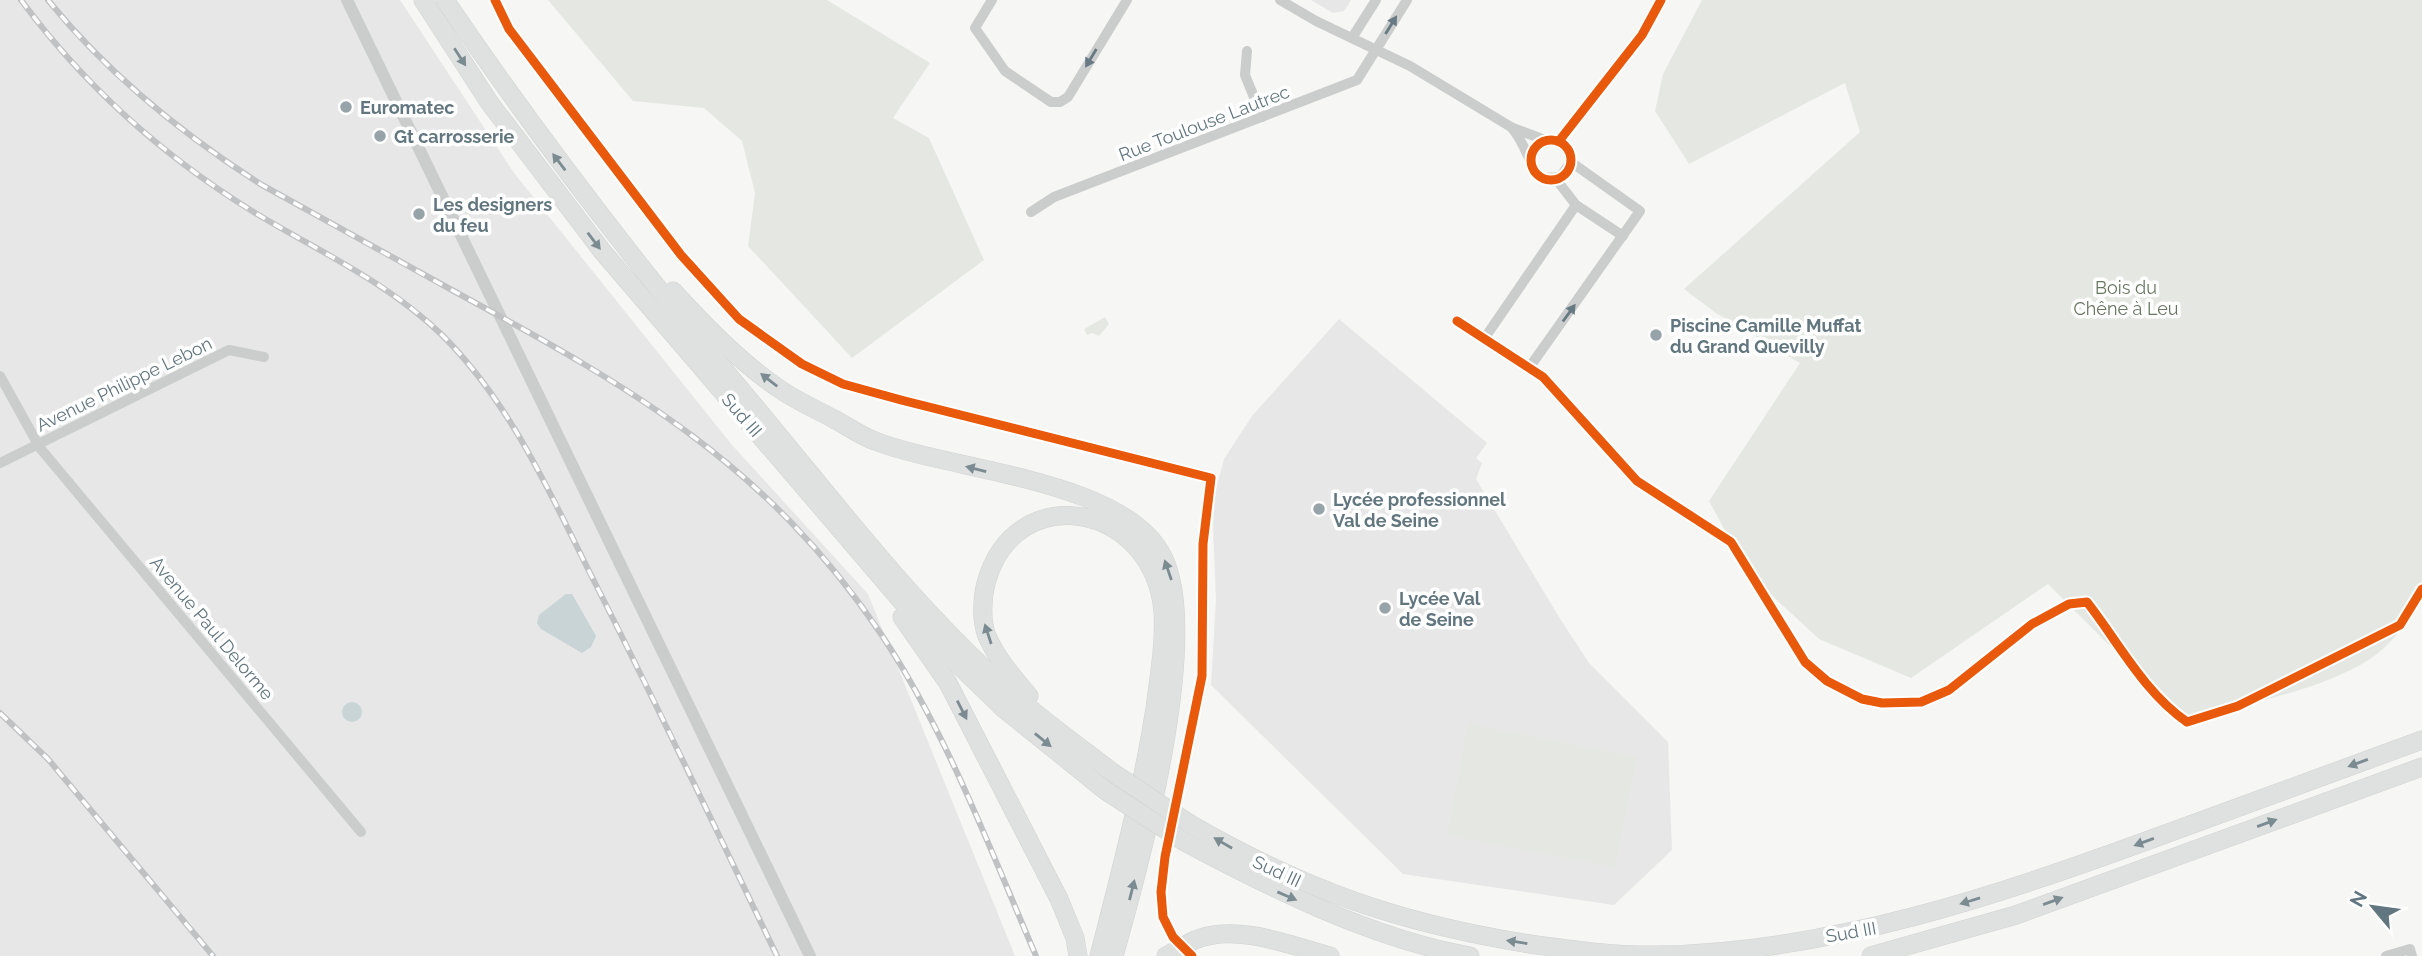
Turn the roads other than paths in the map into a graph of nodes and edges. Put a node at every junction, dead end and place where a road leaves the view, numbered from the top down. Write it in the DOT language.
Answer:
graph roads {
  1 [pos="347,0"];
  2 [pos="422,0"];
  3 [pos="445,0"];
  4 [pos="992,0"];
  5 [pos="1127,0"];
  6 [pos="1280,0"];
  7 [pos="1376,0"];
  8 [pos="1407,0"];
  9 [pos="1661,0"];
  10 [pos="1352,38"];
  11 [pos="1376,49"];
  12 [pos="1247,51"];
  13 [pos="1262,117"];
  14 [pos="1511,127"];
  15 [pos="1545,140"];
  16 [pos="1559,141"];
  17 [pos="1531,159"];
  18 [pos="1571,162"];
  19 [pos="1556,179"];
  20 [pos="1576,205"];
  21 [pos="1031,212"];
  22 [pos="1623,236"];
  23 [pos="645,275"];
  24 [pos="1457,321"];
  25 [pos="1484,338"];
  26 [pos="264,357"];
  27 [pos="1529,368"];
  28 [pos="0,376"];
  29 [pos="38,444"];
  30 [pos="0,463"];
  31 [pos="891,589"];
  32 [pos="2422,589"];
  33 [pos="1056,729"];
  34 [pos="2422,740"];
  35 [pos="2422,767"];
  36 [pos="361,832"];
  37 [pos="1187,833"];
  38 [pos="2017,915"];
  39 [pos="810,956"];
  40 [pos="1078,956"];
  41 [pos="1099,956"];
  42 [pos="1114,956"];
  43 [pos="1166,956"];
  44 [pos="1330,956"];
  45 [pos="1470,956"];
  46 [pos="1871,956"];
  47 [pos="1910,956"];
  48 [pos="2386,956"];
  49 [pos="2413,956"];
  1 -- 39 [label="street"];
  2 -- 31 [label="highway, Sud III, one-way"];
  23 -- 3 [label="highway, Sud III, one-way"];
  5 -- 4 [label="street, one-way"];
  6 -- 10 [label="street"];
  7 -- 10 [label="street"];
  11 -- 8 [label="street, Rue Toulouse Lautrec, one-way"];
  9 -- 16 [label="street"];
  10 -- 11 [label="street"];
  11 -- 13 [label="street, Rue Toulouse Lautrec"];
  11 -- 14 [label="street"];
  12 -- 13 [label="street"];
  13 -- 21 [label="street, Rue Toulouse Lautrec"];
  14 -- 15 [label="street"];
  14 -- 17 [label="street"];
  15 -- 16 [label="street"];
  15 -- 17 [label="street"];
  16 -- 18 [label="street"];
  17 -- 19 [label="street"];
  18 -- 19 [label="street"];
  18 -- 22 [label="street"];
  19 -- 20 [label="street"];
  20 -- 22 [label="street"];
  20 -- 25 [label="street"];
  27 -- 22 [label="street, one-way"];
  23 -- 33 [label="highway, Sud III"];
  42 -- 23 [label="highway, one-way"];
  24 -- 25 [label="street"];
  25 -- 27 [label="street"];
  26 -- 29 [label="street, Avenue Philippe Lebon"];
  27 -- 32 [label="street"];
  28 -- 29 [label="street, Avenue Paul Delorme"];
  29 -- 30 [label="street, Avenue Philippe Lebon"];
  29 -- 36 [label="street, Avenue Paul Delorme"];
  31 -- 37 [label="highway, Sud III, one-way, bridge"];
  31 -- 40 [label="highway, one-way"];
  33 -- 37 [label="highway, Sud III, bridge"];
  33 -- 41 [label="highway, one-way"];
  34 -- 37 [label="highway, Sud III, one-way"];
  38 -- 35 [label="highway, Sud III, one-way"];
  37 -- 45 [label="highway, Sud III, one-way"];
  38 -- 46 [label="highway, Sud III"];
  38 -- 47 [label="highway"];
  43 -- 44 [label="highway"];
  48 -- 49 [label="street"];
}
